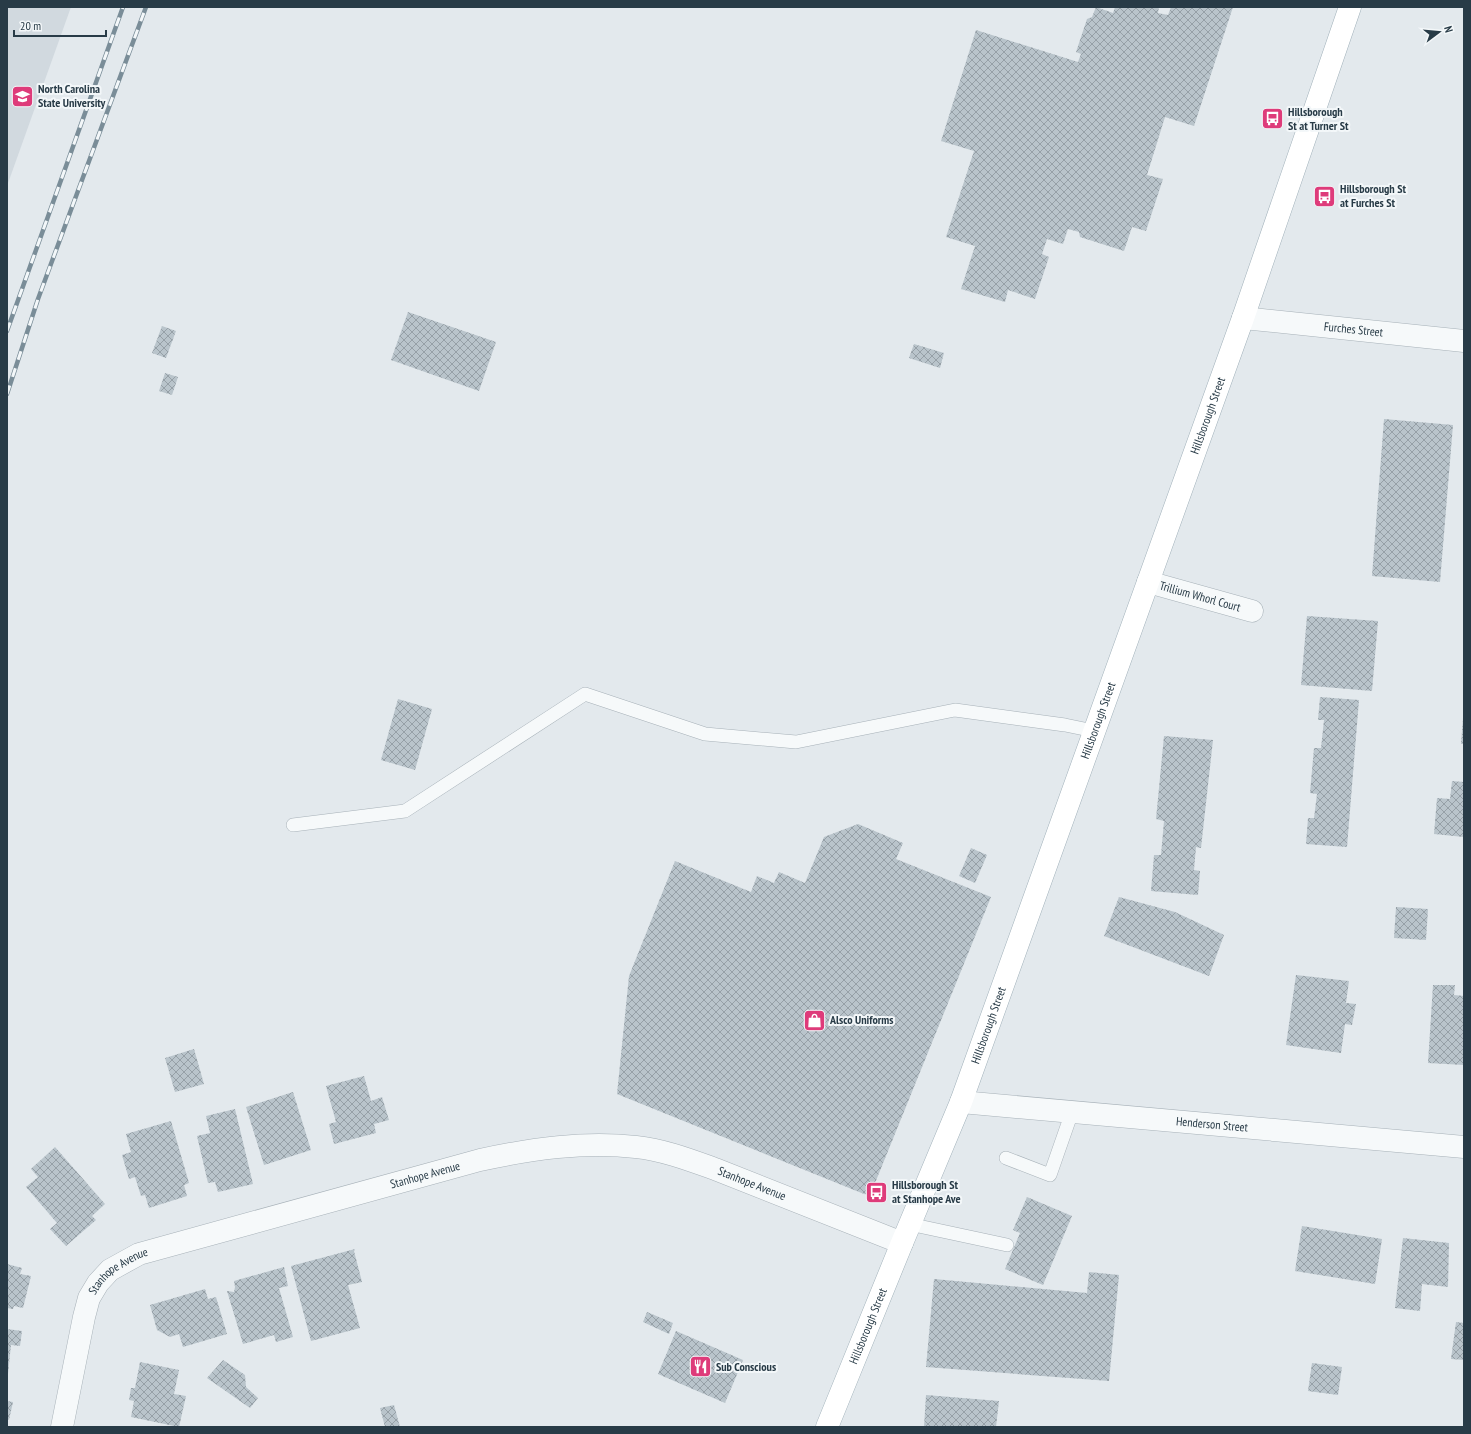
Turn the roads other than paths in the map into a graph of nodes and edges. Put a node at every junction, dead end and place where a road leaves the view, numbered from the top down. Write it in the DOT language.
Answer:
graph roads {
  1 [pos="1350,7"];
  2 [pos="1243,318"];
  3 [pos="1464,341"];
  4 [pos="1148,582"];
  5 [pos="1252,611"];
  6 [pos="1094,731"];
  7 [pos="293,824"];
  8 [pos="960,1102"];
  9 [pos="1072,1112"];
  10 [pos="1464,1147"];
  11 [pos="1006,1158"];
  12 [pos="906,1233"];
  13 [pos="1007,1245"];
  14 [pos="62,1427"];
  15 [pos="827,1427"];
  1 -- 2 [label="main road, Hillsborough Street"];
  2 -- 3 [label="street, Furches Street"];
  2 -- 4 [label="main road, Hillsborough Street"];
  4 -- 5 [label="street, Trillium Whorl Court"];
  4 -- 6 [label="main road, Hillsborough Street"];
  6 -- 7 [label="lane"];
  6 -- 8 [label="main road, Hillsborough Street"];
  8 -- 9 [label="street, Henderson Street"];
  8 -- 12 [label="main road, Hillsborough Street"];
  9 -- 10 [label="street, Henderson Street"];
  9 -- 11 [label="lane"];
  12 -- 13 [label="lane"];
  12 -- 14 [label="street, Stanhope Avenue"];
  12 -- 15 [label="main road, Hillsborough Street"];
}
